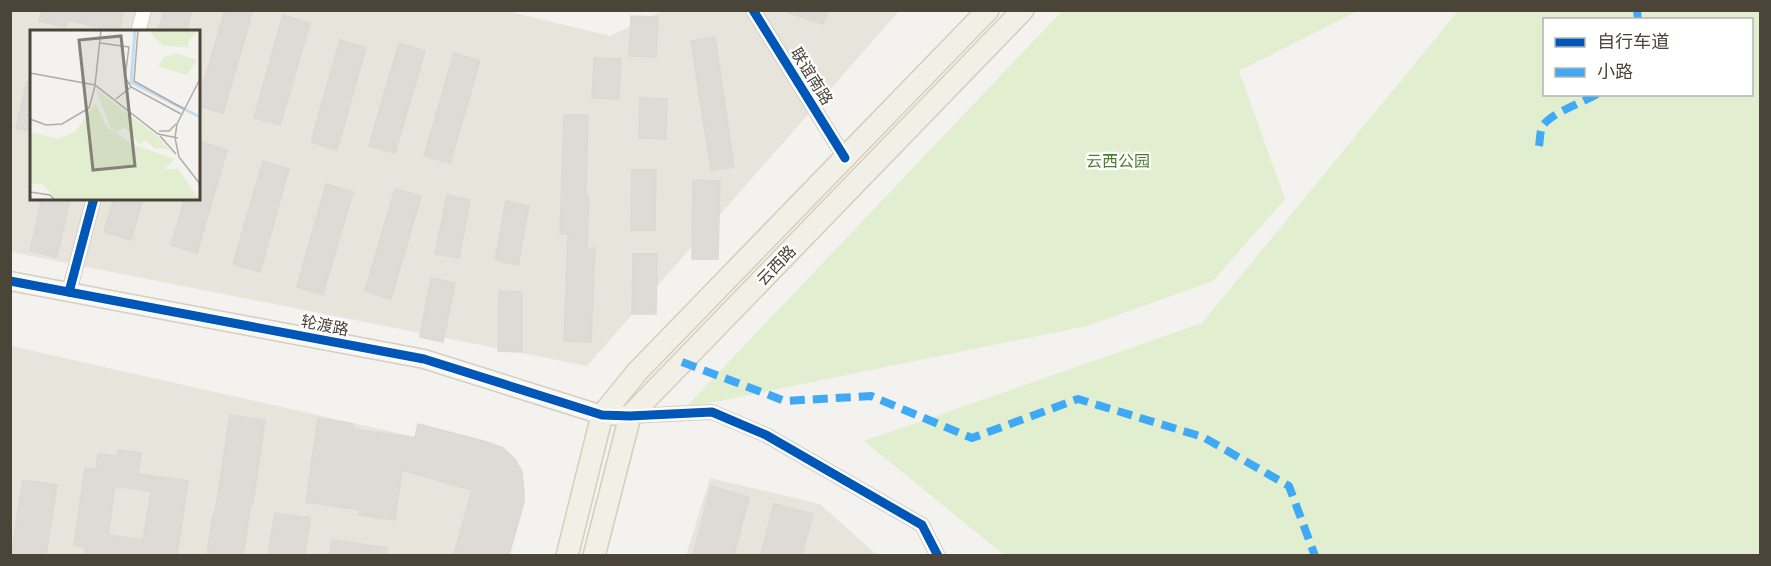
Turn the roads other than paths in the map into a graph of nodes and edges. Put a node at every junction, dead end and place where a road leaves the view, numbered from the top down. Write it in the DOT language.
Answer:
graph roads {
  1 [pos="144,10"];
  2 [pos="753,10"];
  3 [pos="988,10"];
  4 [pos="1023,10"];
  5 [pos="139,30"];
  6 [pos="845,158"];
  7 [pos="93,200"];
  8 [pos="10,281"];
  9 [pos="69,292"];
  10 [pos="602,415"];
  11 [pos="630,416"];
  12 [pos="567,555"];
  13 [pos="594,555"];
  14 [pos="938,555"];
  1 -- 5 [label="street"];
  2 -- 6 [label="street, 联谊南路"];
  3 -- 6 [label="main road, 云西路"];
  4 -- 11 [label="main road, 云西路"];
  6 -- 10 [label="main road, 云西路"];
  7 -- 9 [label="street"];
  8 -- 9 [label="main road, 轮渡路"];
  9 -- 10 [label="main road, 轮渡路"];
  10 -- 11 [label="main road, 轮渡路"];
  10 -- 12 [label="main road, 云西路"];
  11 -- 13 [label="main road, 云西路"];
  11 -- 14 [label="street"];
}
